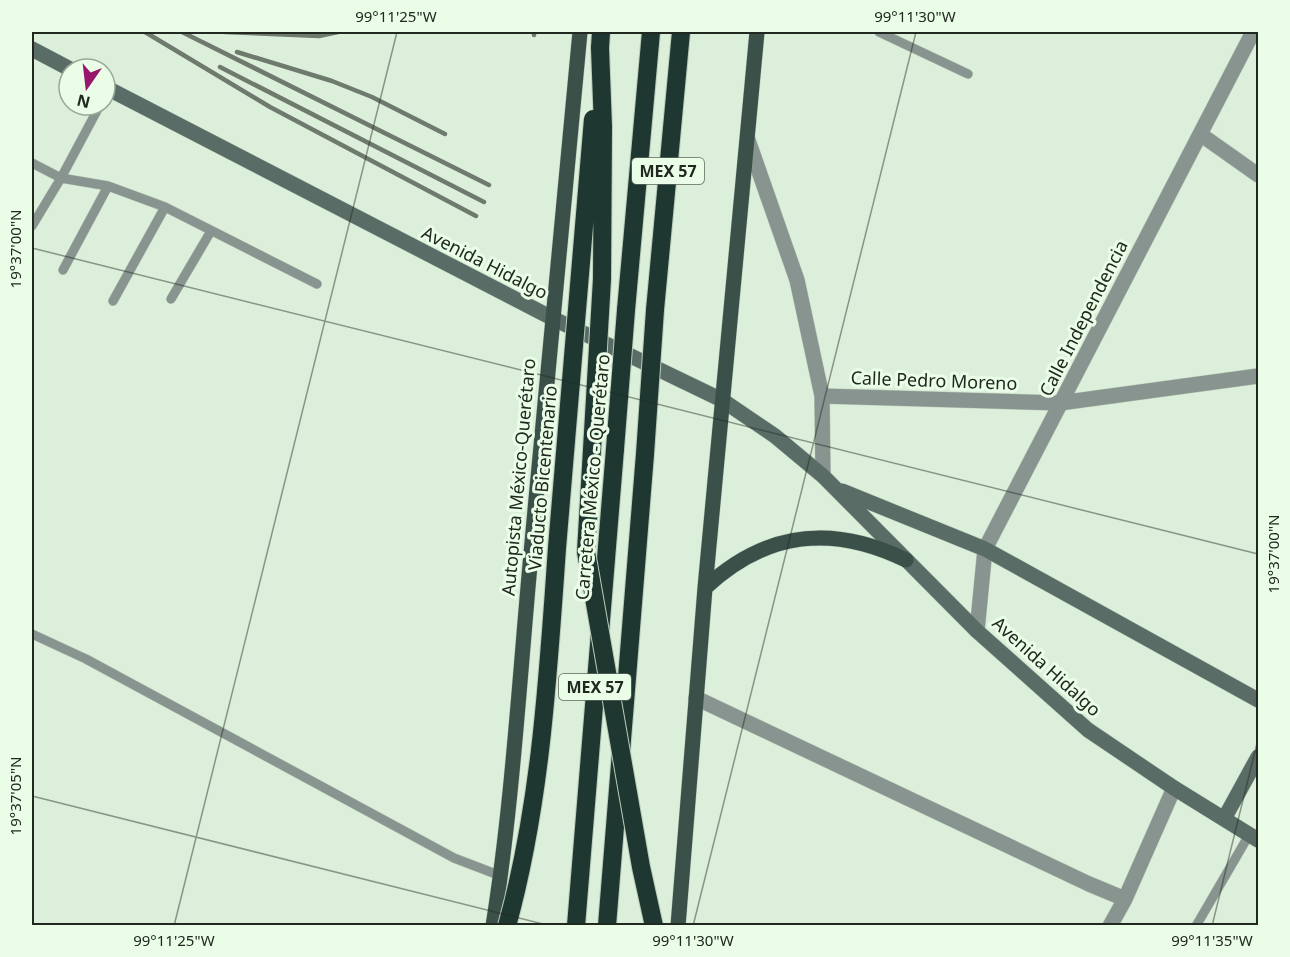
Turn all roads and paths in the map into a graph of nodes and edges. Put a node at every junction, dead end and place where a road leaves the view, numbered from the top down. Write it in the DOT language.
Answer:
graph roads {
  1 [pos="580,32"];
  2 [pos="651,32"];
  3 [pos="681,32"];
  4 [pos="757,32"];
  5 [pos="879,32"];
  6 [pos="1254,32"];
  7 [pos="600,40"];
  8 [pos="32,49"];
  9 [pos="57,62"];
  10 [pos="968,74"];
  11 [pos="117,97"];
  12 [pos="94,117"];
  13 [pos="1200,134"];
  14 [pos="748,140"];
  15 [pos="32,163"];
  16 [pos="1258,175"];
  17 [pos="61,178"];
  18 [pos="108,186"];
  19 [pos="165,207"];
  20 [pos="32,226"];
  21 [pos="211,231"];
  22 [pos="63,270"];
  23 [pos="317,284"];
  24 [pos="171,299"];
  25 [pos="114,301"];
  26 [pos="552,318"];
  27 [pos="1258,375"];
  28 [pos="822,396"];
  29 [pos="722,400"];
  30 [pos="1060,403"];
  31 [pos="823,476"];
  32 [pos="836,488"];
  33 [pos="985,549"];
  34 [pos="906,560"];
  35 [pos="705,588"];
  36 [pos="977,631"];
  37 [pos="32,634"];
  38 [pos="696,698"];
  39 [pos="1258,700"];
  40 [pos="1258,757"];
  41 [pos="1174,788"];
  42 [pos="1224,819"];
  43 [pos="1254,837"];
  44 [pos="501,876"];
  45 [pos="680,898"];
  46 [pos="1125,898"];
  47 [pos="493,926"];
  48 [pos="507,926"];
  49 [pos="576,926"];
  50 [pos="607,926"];
  51 [pos="654,926"];
  52 [pos="673,926"];
  53 [pos="678,926"];
  54 [pos="1110,926"];
  55 [pos="1196,926"];
  1 -- 26 [label="main road, Autopista México-Querétaro"];
  2 -- 49 [label="highway, Carretera México - Querétaro / MEX 57, bridge"];
  3 -- 50 [label="highway, MEX 57, bridge"];
  4 -- 14 [label="main road"];
  5 -- 10 [label="lane"];
  6 -- 13 [label="street, Calle Independencia"];
  7 -- 48 [label="highway, Viaducto Bicentenario, bridge"];
  7 -- 51 [label="highway, bridge"];
  8 -- 9 [label="main road"];
  11 -- 26 [label="main road, Avenida Hidalgo"];
  12 -- 17 [label="lane"];
  13 -- 16 [label="street"];
  13 -- 30 [label="street, Calle Independencia"];
  14 -- 28 [label="street"];
  14 -- 29 [label="main road"];
  15 -- 17 [label="lane"];
  17 -- 18 [label="lane"];
  17 -- 20 [label="lane"];
  18 -- 19 [label="lane"];
  18 -- 22 [label="lane"];
  19 -- 21 [label="lane"];
  19 -- 25 [label="lane"];
  21 -- 23 [label="lane"];
  21 -- 24 [label="lane"];
  26 -- 29 [label="main road, Avenida Hidalgo"];
  26 -- 44 [label="main road, Autopista México-Querétaro"];
  27 -- 30 [label="street, Calle Pedro Moreno"];
  28 -- 30 [label="street, Calle Pedro Moreno"];
  28 -- 31 [label="street"];
  29 -- 31 [label="main road, Avenida Hidalgo"];
  29 -- 35 [label="main road"];
  30 -- 33 [label="street, Calle Independencia"];
  31 -- 32 [label="main road, Avenida Hidalgo"];
  32 -- 33 [label="main road, Avenida Hidalgo"];
  32 -- 34 [label="main road, Avenida Hidalgo"];
  33 -- 36 [label="street, Calle Independencia"];
  33 -- 39 [label="main road, Avenida Hidalgo"];
  34 -- 35 [label="main road"];
  34 -- 36 [label="main road, Avenida Hidalgo"];
  35 -- 38 [label="main road"];
  36 -- 41 [label="main road, Avenida Hidalgo"];
  37 -- 44 [label="lane"];
  38 -- 45 [label="main road"];
  38 -- 46 [label="street"];
  40 -- 42 [label="main road"];
  41 -- 42 [label="main road, Avenida Hidalgo"];
  41 -- 46 [label="street"];
  42 -- 43 [label="main road, Avenida Hidalgo"];
  43 -- 55 [label="lane"];
  44 -- 47 [label="main road, Autopista México-Querétaro"];
  45 -- 52 [label="main road"];
  45 -- 53 [label="main road"];
  46 -- 54 [label="street"];
}
